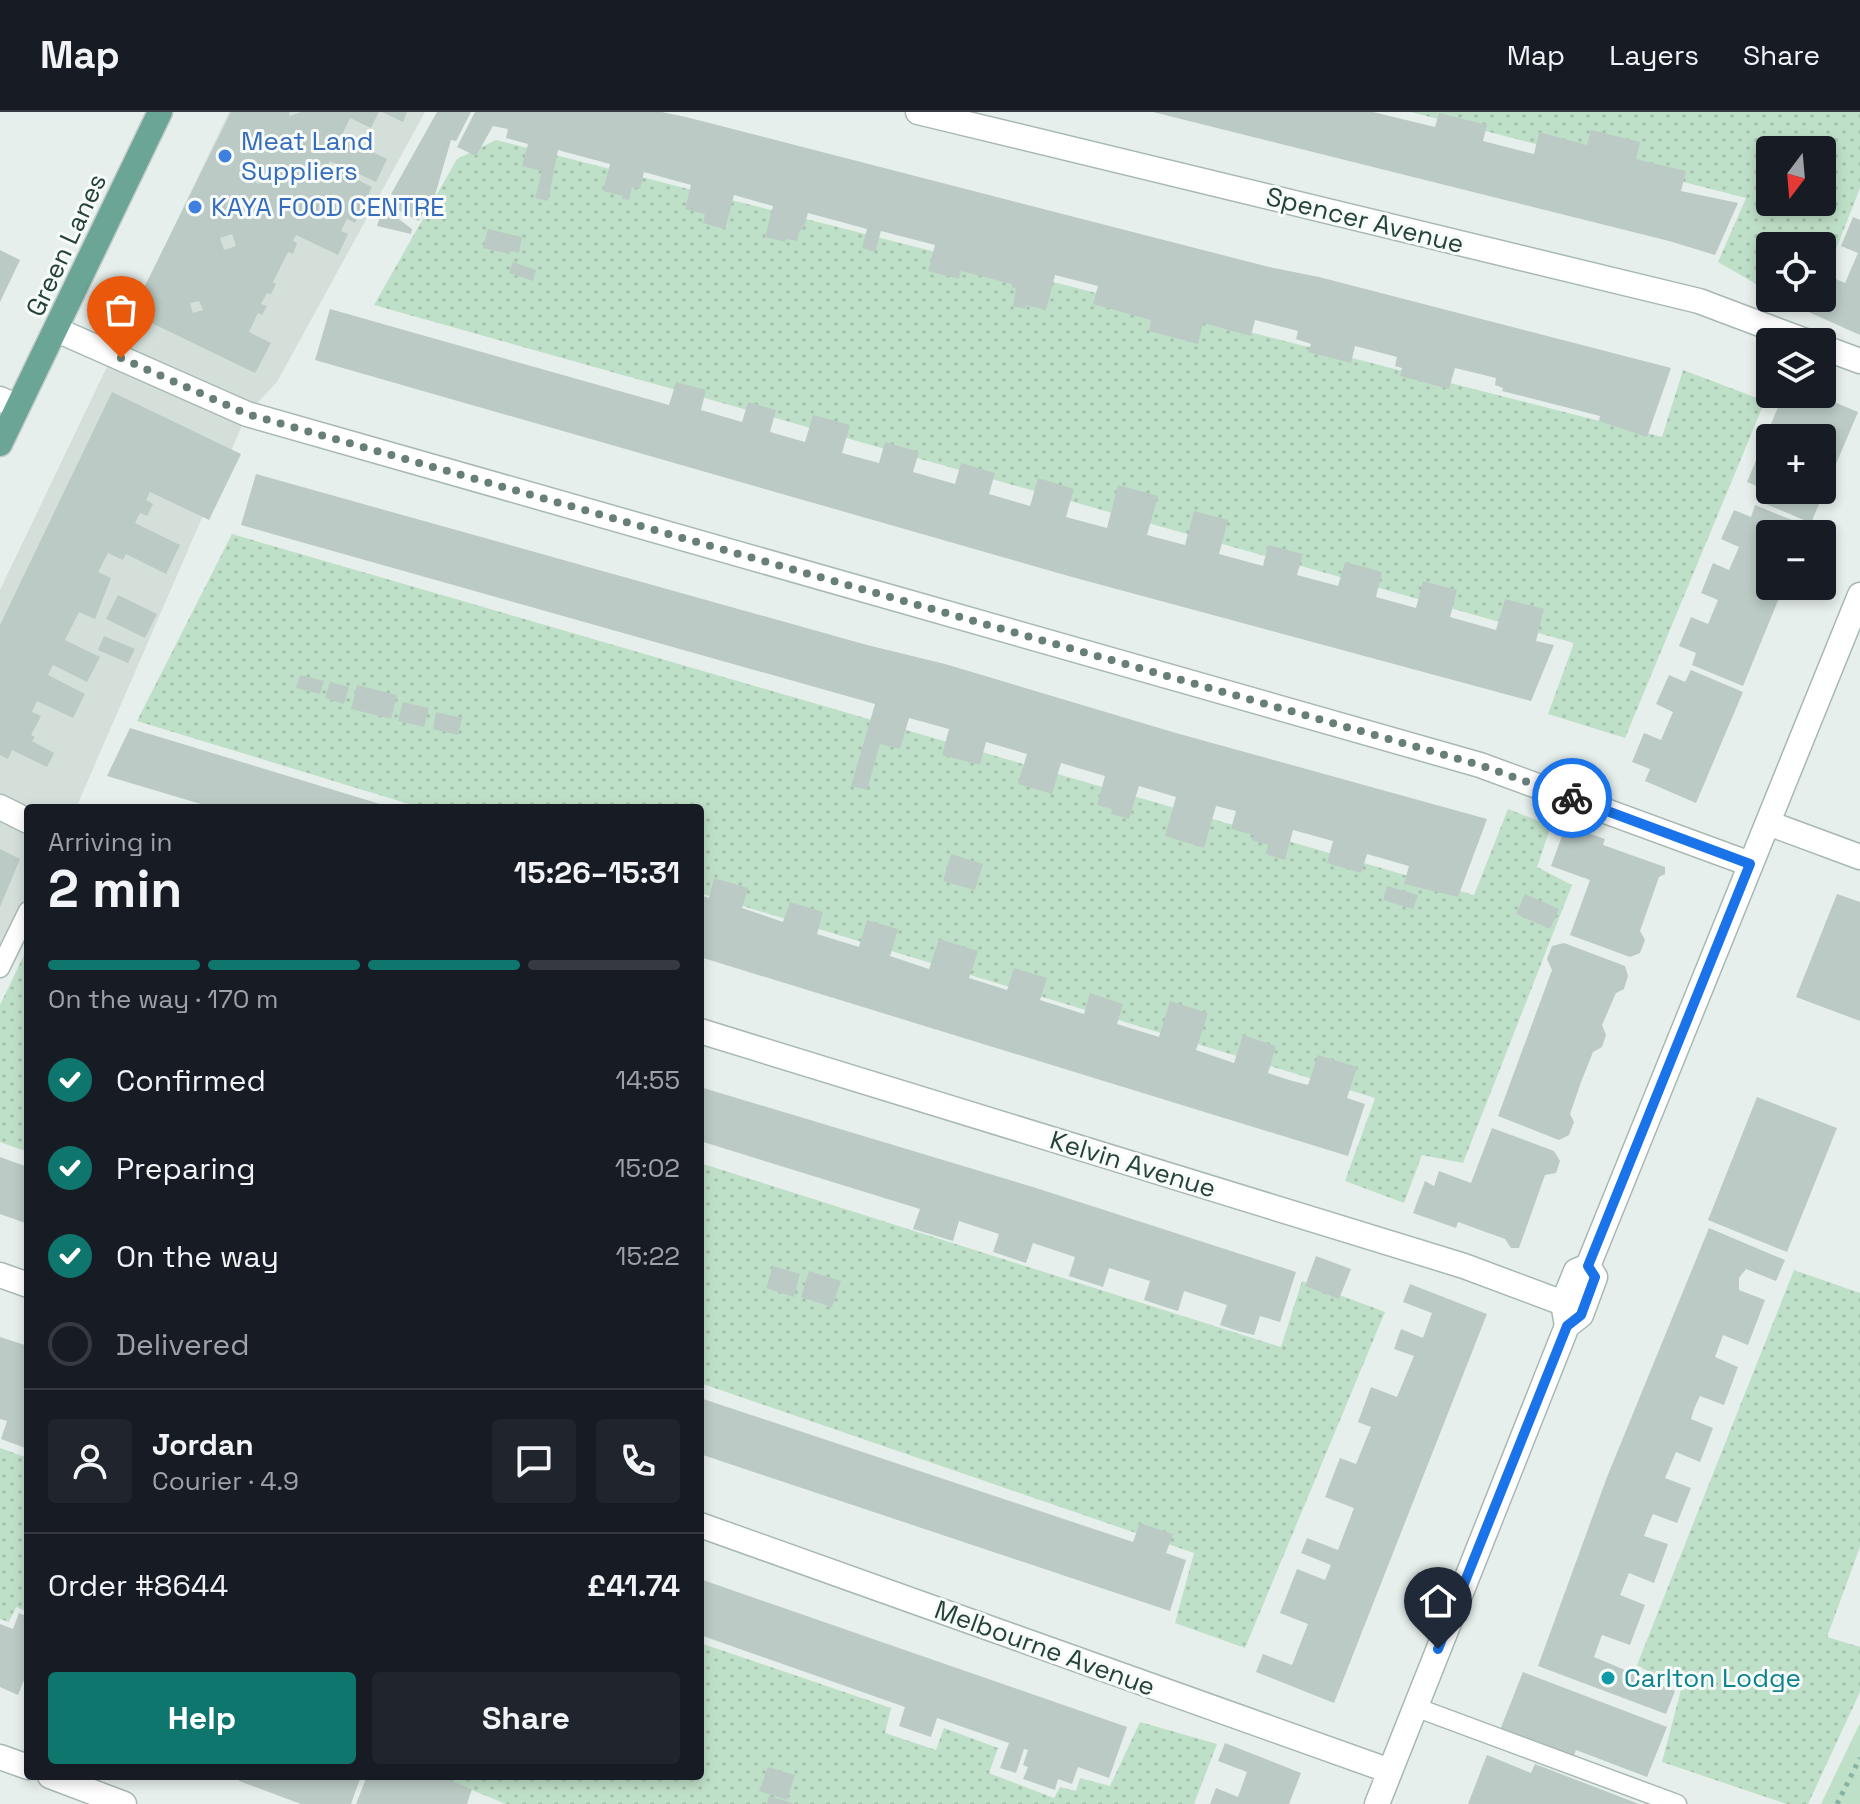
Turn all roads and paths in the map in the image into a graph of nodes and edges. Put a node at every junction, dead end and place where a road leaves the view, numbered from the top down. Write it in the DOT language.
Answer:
graph roads {
  1 [pos="160,112"];
  2 [pos="918,112"];
  3 [pos="1771,328"];
  4 [pos="57,330"];
  5 [pos="1836,352"];
  6 [pos="1860,361"];
  7 [pos="8,403"];
  8 [pos="0,444"];
  9 [pos="1860,595"];
  10 [pos="0,807"];
  11 [pos="24,819"];
  12 [pos="1768,823"];
  13 [pos="1860,857"];
  14 [pos="1750,864"];
  15 [pos="24,919"];
  16 [pos="0,968"];
  17 [pos="704,1032"];
  18 [pos="0,1275"];
  19 [pos="24,1284"];
  20 [pos="1565,1315"];
  21 [pos="704,1526"];
  22 [pos="1415,1707"];
  23 [pos="0,1757"];
  24 [pos="1860,1758"];
  25 [pos="24,1766"];
  26 [pos="1390,1771"];
  27 [pos="61,1780"];
  28 [pos="124,1804"];
  29 [pos="1377,1804"];
  30 [pos="1677,1804"];
  31 [pos="1837,1804"];
  1 -- 4 [label="main road, Green Lanes"];
  2 -- 3 [label="street, Spencer Avenue"];
  4 -- 7 [label="main road, Green Lanes"];
  4 -- 14 [label="street"];
  5 -- 6 [label="street"];
  7 -- 8 [label="main road, Green Lanes"];
  9 -- 12 [label="street"];
  10 -- 11 [label="street"];
  12 -- 13 [label="street"];
  12 -- 14 [label="street"];
  14 -- 20 [label="street"];
  15 -- 16 [label="lane"];
  17 -- 20 [label="street, Kelvin Avenue"];
  18 -- 19 [label="street"];
  20 -- 22 [label="street"];
  21 -- 26 [label="street, Melbourne Avenue"];
  22 -- 26 [label="street"];
  22 -- 30 [label="lane"];
  23 -- 25 [label="street"];
  24 -- 31 [label="path"];
  26 -- 29 [label="street"];
  27 -- 28 [label="street"];
}
